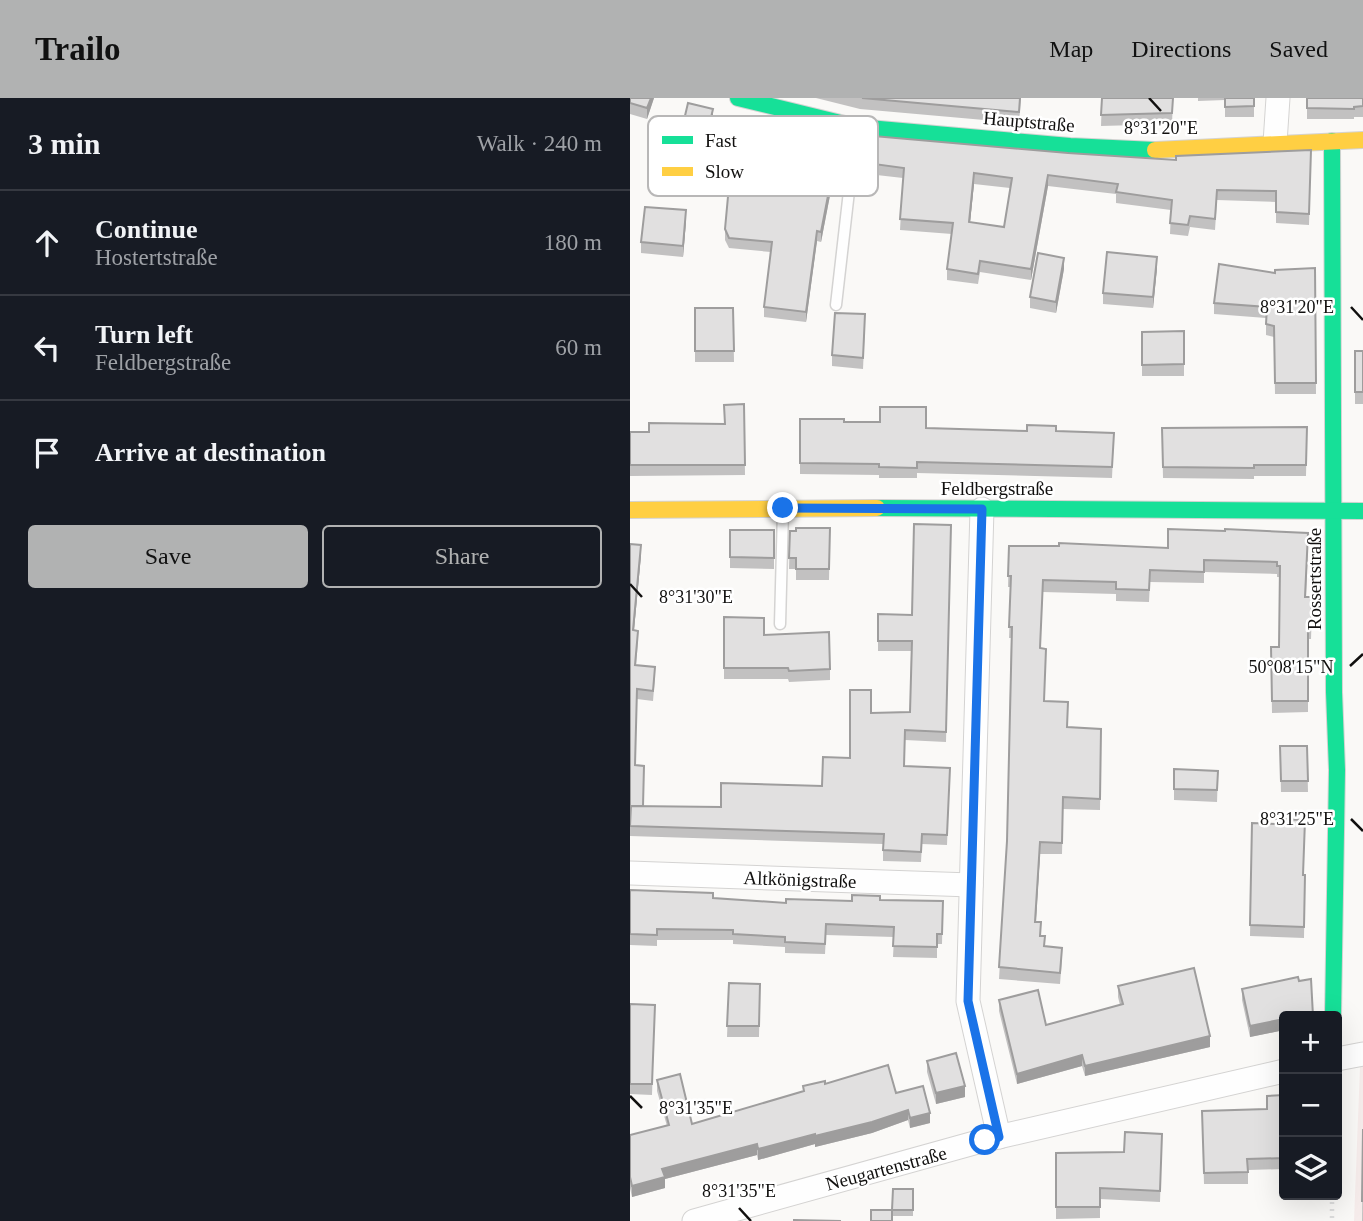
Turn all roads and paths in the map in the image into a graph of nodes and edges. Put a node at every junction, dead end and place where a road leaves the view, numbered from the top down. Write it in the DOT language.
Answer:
graph roads {
  1 [pos="738,98"];
  2 [pos="1278,98"];
  3 [pos="812,116"];
  4 [pos="878,129"];
  5 [pos="1363,140"];
  6 [pos="1332,141"];
  7 [pos="1275,143"];
  8 [pos="849,196"];
  9 [pos="836,305"];
  10 [pos="783,508"];
  11 [pos="982,509"];
  12 [pos="630,510"];
  13 [pos="1335,511"];
  14 [pos="1363,511"];
  15 [pos="780,624"];
  16 [pos="630,873"];
  17 [pos="971,885"];
  18 [pos="1333,1011"];
  19 [pos="1363,1054"];
  20 [pos="1342,1058"];
  21 [pos="1279,1072"];
  22 [pos="999,1137"];
  23 [pos="1332,1200"];
  24 [pos="694,1221"];
  25 [pos="1332,1221"];
  1 -- 3 [label="street, Hauptstraße"];
  2 -- 7 [label="street"];
  4 -- 7 [label="street, Hauptstraße"];
  5 -- 6 [label="street, Hauptstraße"];
  6 -- 7 [label="street, Hauptstraße"];
  6 -- 13 [label="street, Rossertstraße"];
  8 -- 9 [label="lane"];
  10 -- 11 [label="street, Feldbergstraße"];
  10 -- 12 [label="street, Feldbergstraße"];
  10 -- 15 [label="lane"];
  11 -- 13 [label="street, Feldbergstraße"];
  11 -- 17 [label="street"];
  13 -- 14 [label="street, Feldbergstraße"];
  13 -- 18 [label="street, Rossertstraße"];
  16 -- 17 [label="street, Altkönigstraße"];
  17 -- 22 [label="street"];
  19 -- 20 [label="street"];
  21 -- 22 [label="street, Neugartenstraße"];
  22 -- 24 [label="street, Neugartenstraße"];
  23 -- 25 [label="path"];
}
